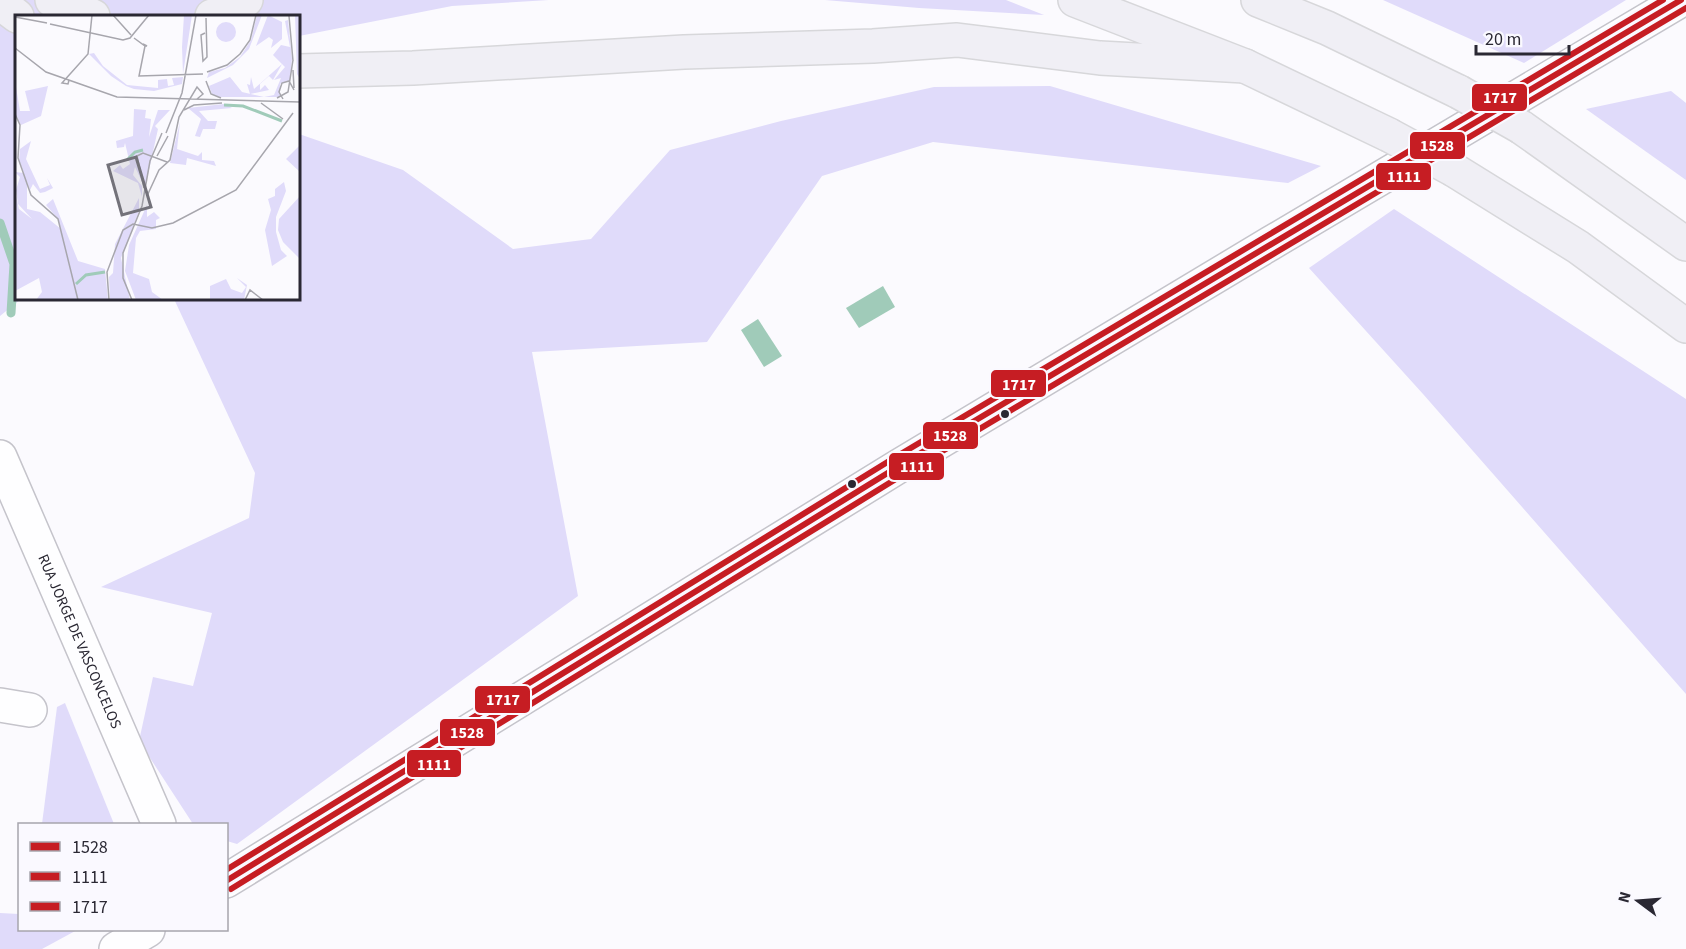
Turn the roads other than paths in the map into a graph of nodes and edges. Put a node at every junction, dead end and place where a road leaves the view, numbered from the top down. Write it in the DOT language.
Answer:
graph roads {
  1 [pos="52,0"];
  2 [pos="246,0"];
  3 [pos="1075,0"];
  4 [pos="1258,0"];
  5 [pos="1292,0"];
  6 [pos="1681,0"];
  7 [pos="0,3"];
  8 [pos="16,15"];
  9 [pos="90,15"];
  10 [pos="216,15"];
  11 [pos="1327,27"];
  12 [pos="1245,66"];
  13 [pos="300,71"];
  14 [pos="1686,244"];
  15 [pos="1686,326"];
  16 [pos="0,457"];
  17 [pos="158,823"];
  18 [pos="228,880"];
  19 [pos="146,931"];
  20 [pos="117,949"];
  1 -- 9 [label="highway"];
  2 -- 10 [label="highway"];
  3 -- 12 [label="highway"];
  4 -- 11 [label="highway"];
  5 -- 11 [label="highway"];
  6 -- 18 [label="street"];
  7 -- 8 [label="highway"];
  11 -- 14 [label="highway, bridge"];
  12 -- 13 [label="highway"];
  12 -- 15 [label="highway, bridge"];
  16 -- 17 [label="street, RUA JORGE DE VASCONCELOS"];
  19 -- 20 [label="street"];
}
